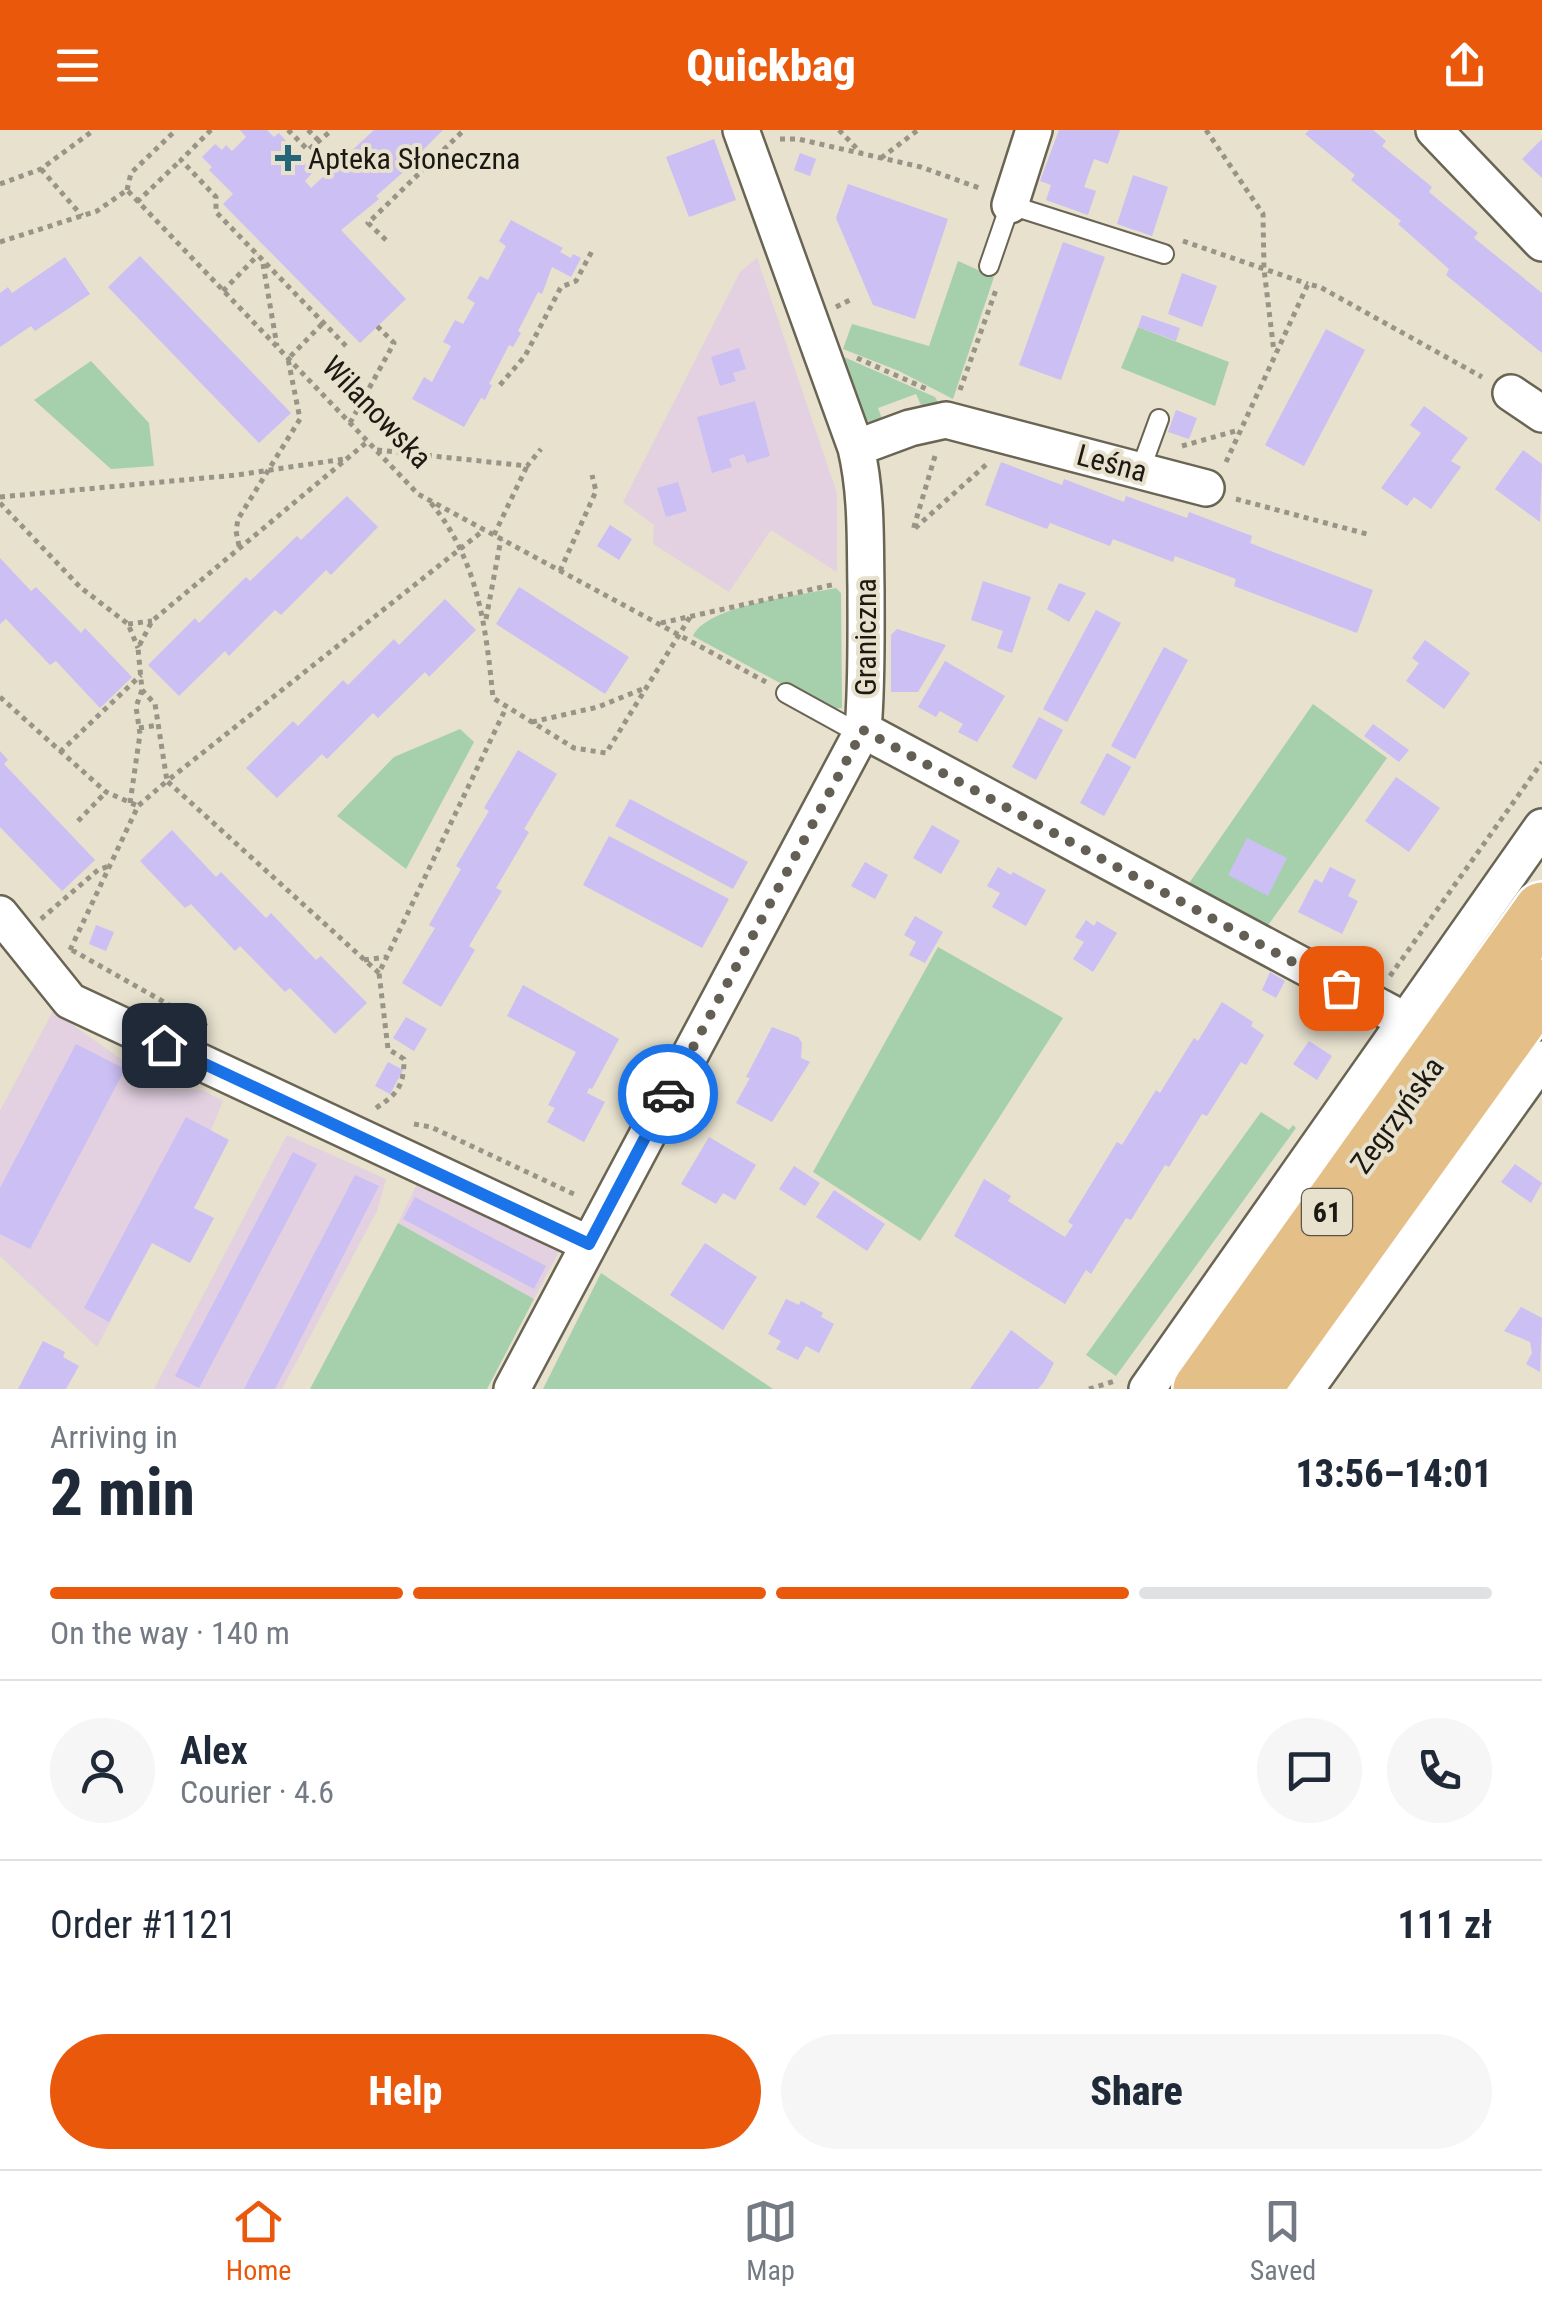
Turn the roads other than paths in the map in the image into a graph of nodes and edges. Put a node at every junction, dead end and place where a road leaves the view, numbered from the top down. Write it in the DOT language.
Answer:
graph roads {
  1 [pos="1034,130"];
  2 [pos="1434,130"];
  3 [pos="755,136"];
  4 [pos="1010,205"];
  5 [pos="1542,242"];
  6 [pos="1161,253"];
  7 [pos="994,273"];
  8 [pos="1511,393"];
  9 [pos="1542,414"];
  10 [pos="1160,418"];
  11 [pos="856,448"];
  12 [pos="1142,463"];
  13 [pos="1209,489"];
  14 [pos="786,693"];
  15 [pos="863,730"];
  16 [pos="1542,826"];
  17 [pos="1542,910"];
  18 [pos="16,913"];
  19 [pos="1542,987"];
  20 [pos="1495,1052"];
  21 [pos="589,1244"];
  22 [pos="1135,1384"];
  23 [pos="512,1389"];
  24 [pos="1201,1389"];
  25 [pos="1253,1389"];
  26 [pos="1306,1389"];
  1 -- 4 [label="street"];
  2 -- 5 [label="street"];
  3 -- 11 [label="street, Graniczna"];
  4 -- 6 [label="lane"];
  4 -- 7 [label="lane"];
  8 -- 9 [label="street"];
  10 -- 12 [label="lane"];
  11 -- 12 [label="street, Leśna"];
  11 -- 15 [label="street, Graniczna"];
  12 -- 13 [label="street, Leśna"];
  14 -- 15 [label="lane"];
  15 -- 20 [label="street, Graniczna"];
  15 -- 21 [label="street"];
  16 -- 20 [label="street"];
  17 -- 20 [label="main road, 61"];
  18 -- 21 [label="street"];
  19 -- 20 [label="main road, 61"];
  20 -- 22 [label="street"];
  20 -- 24 [label="main road, Zegrzyńska / 61"];
  20 -- 25 [label="main road, Zegrzyńska / 61"];
  20 -- 26 [label="street"];
  21 -- 23 [label="street"];
}
